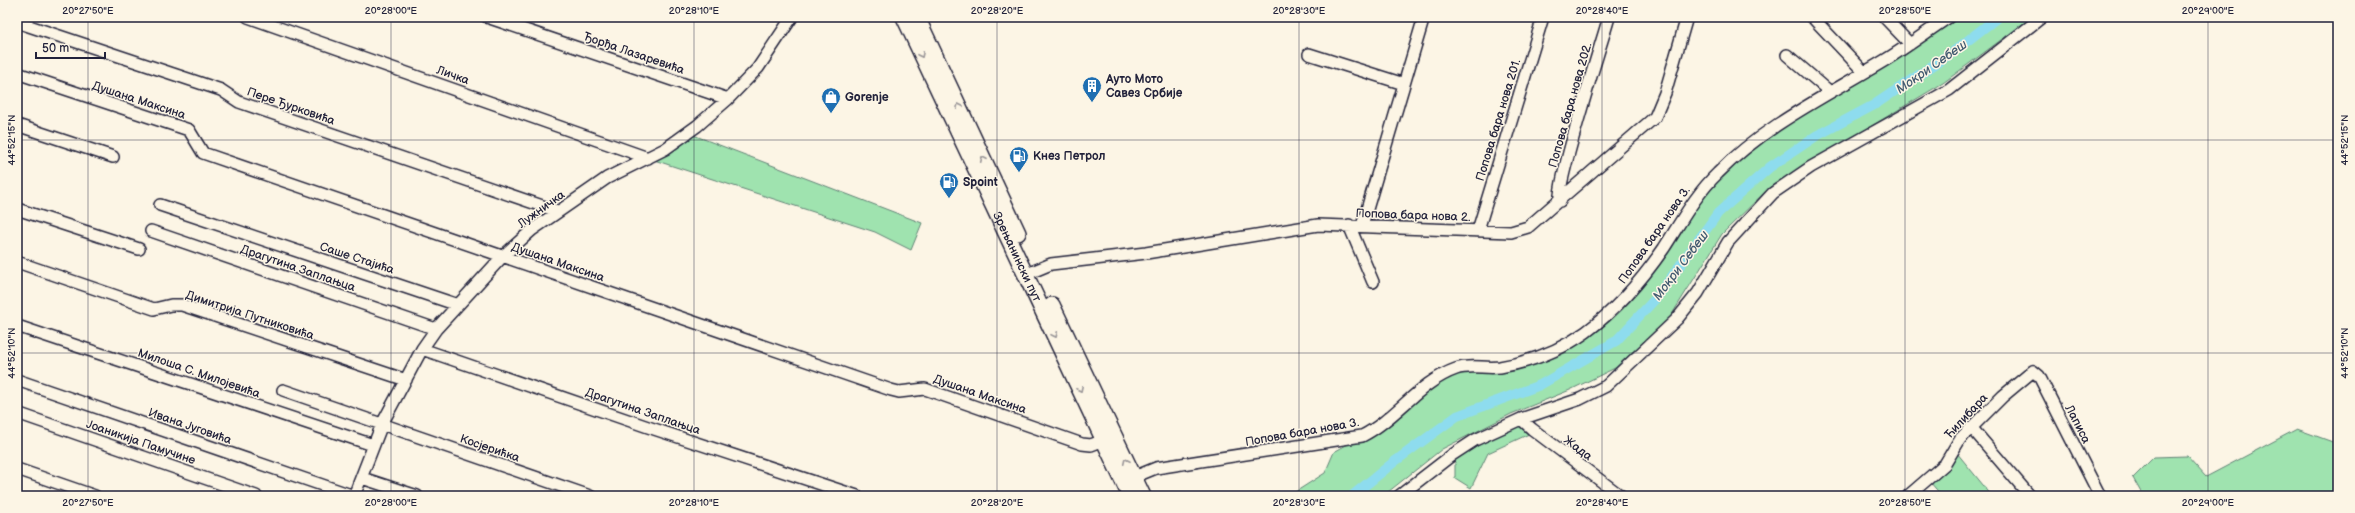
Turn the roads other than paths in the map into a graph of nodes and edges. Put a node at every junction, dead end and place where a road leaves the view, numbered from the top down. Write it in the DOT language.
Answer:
graph roads {
  1 [pos="248,17"];
  2 [pos="487,17"];
  3 [pos="792,17"];
  4 [pos="904,17"];
  5 [pos="917,17"];
  6 [pos="1423,17"];
  7 [pos="1543,17"];
  8 [pos="1609,17"];
  9 [pos="1687,17"];
  10 [pos="1812,17"];
  11 [pos="1884,17"];
  12 [pos="1949,17"];
  13 [pos="2042,17"];
  14 [pos="17,22"];
  15 [pos="1910,44"];
  16 [pos="1309,54"];
  17 [pos="1787,55"];
  18 [pos="1864,72"];
  19 [pos="17,73"];
  20 [pos="1404,84"];
  21 [pos="1830,92"];
  22 [pos="728,99"];
  23 [pos="17,125"];
  24 [pos="113,157"];
  25 [pos="648,158"];
  26 [pos="1560,201"];
  27 [pos="160,205"];
  28 [pos="17,209"];
  29 [pos="557,211"];
  30 [pos="1349,225"];
  31 [pos="1362,226"];
  32 [pos="1478,230"];
  33 [pos="151,231"];
  34 [pos="139,249"];
  35 [pos="502,257"];
  36 [pos="17,262"];
  37 [pos="1031,272"];
  38 [pos="1373,282"];
  39 [pos="458,305"];
  40 [pos="17,326"];
  41 [pos="436,329"];
  42 [pos="422,349"];
  43 [pos="2029,372"];
  44 [pos="17,380"];
  45 [pos="406,380"];
  46 [pos="283,390"];
  47 [pos="17,413"];
  48 [pos="1521,419"];
  49 [pos="382,424"];
  50 [pos="1971,428"];
  51 [pos="1104,440"];
  52 [pos="373,445"];
  53 [pos="17,469"];
  54 [pos="1134,477"];
  55 [pos="362,478"];
  56 [pos="95,496"];
  57 [pos="256,496"];
  58 [pos="354,496"];
  59 [pos="417,496"];
  60 [pos="590,496"];
  61 [pos="857,496"];
  62 [pos="1132,496"];
  63 [pos="1399,496"];
  64 [pos="1621,496"];
  65 [pos="1908,496"];
  66 [pos="2030,496"];
  67 [pos="2100,496"];
  1 -- 25 [label="street, Личка"];
  2 -- 22 [label="street, Ђорђа Лазаревића"];
  3 -- 22 [label="street, Лужничка"];
  4 -- 37 [label="main road, Зрењанински пут, one-way"];
  37 -- 5 [label="main road, Зрењанински пут, one-way"];
  6 -- 20 [label="street"];
  7 -- 32 [label="street, Попова бара нова 201."];
  8 -- 26 [label="street, Попова бара нова 202."];
  9 -- 26 [label="street, Попова бара нова 2."];
  10 -- 18 [label="street"];
  11 -- 15 [label="street"];
  12 -- 15 [label="street, Попова бара нова 3."];
  13 -- 48 [label="street"];
  14 -- 29 [label="street, Пере Ђурковића"];
  15 -- 18 [label="street, Попова бара нова 3."];
  16 -- 20 [label="street"];
  17 -- 21 [label="street"];
  18 -- 21 [label="street, Попова бара нова 3."];
  19 -- 35 [label="street, Душана Максина"];
  20 -- 31 [label="street"];
  21 -- 54 [label="street, Попова бара нова 3."];
  22 -- 25 [label="street, Лужничка"];
  23 -- 24 [label="street"];
  25 -- 29 [label="street, Лужничка"];
  26 -- 32 [label="street, Попова бара нова 2."];
  27 -- 39 [label="street, Саше Стајића"];
  28 -- 34 [label="street"];
  29 -- 35 [label="street, Лужничка"];
  30 -- 31 [label="street, Попова бара нова 2."];
  30 -- 37 [label="street, Попова бара нова 2."];
  30 -- 38 [label="street"];
  31 -- 32 [label="street, Попова бара нова 2."];
  33 -- 41 [label="street, Драгутина Заплањца"];
  35 -- 39 [label="street, Лужничка"];
  35 -- 51 [label="street, Душана Максина"];
  36 -- 45 [label="street, Димитрија Путниковића"];
  37 -- 51 [label="main road, Зрењанински пут, one-way"];
  54 -- 37 [label="main road, Зрењанински пут, one-way"];
  39 -- 41 [label="street, Лужничка"];
  40 -- 52 [label="street, Милоша С. Милојевића"];
  41 -- 42 [label="street, Лужничка"];
  42 -- 45 [label="street, Лужничка"];
  42 -- 61 [label="street, Драгутина Заплањца"];
  43 -- 50 [label="street, Ћилибара"];
  43 -- 67 [label="street, Лаписа"];
  44 -- 58 [label="street, Ивана Југовића"];
  45 -- 49 [label="street, Лужничка"];
  46 -- 49 [label="street, Косјерићка"];
  47 -- 57 [label="street, Јоаникија Памучине"];
  48 -- 63 [label="street"];
  48 -- 64 [label="street, Жада"];
  49 -- 52 [label="street, Лужничка"];
  49 -- 60 [label="street, Косјерићка"];
  50 -- 65 [label="street, Ћилибара"];
  50 -- 66 [label="street"];
  51 -- 62 [label="main road, Зрењанински пут"];
  52 -- 55 [label="street, Лужничка"];
  53 -- 56 [label="street"];
  54 -- 62 [label="main road, Зрењанински пут"];
  55 -- 58 [label="street, Лужничка"];
  55 -- 59 [label="street"];
}
